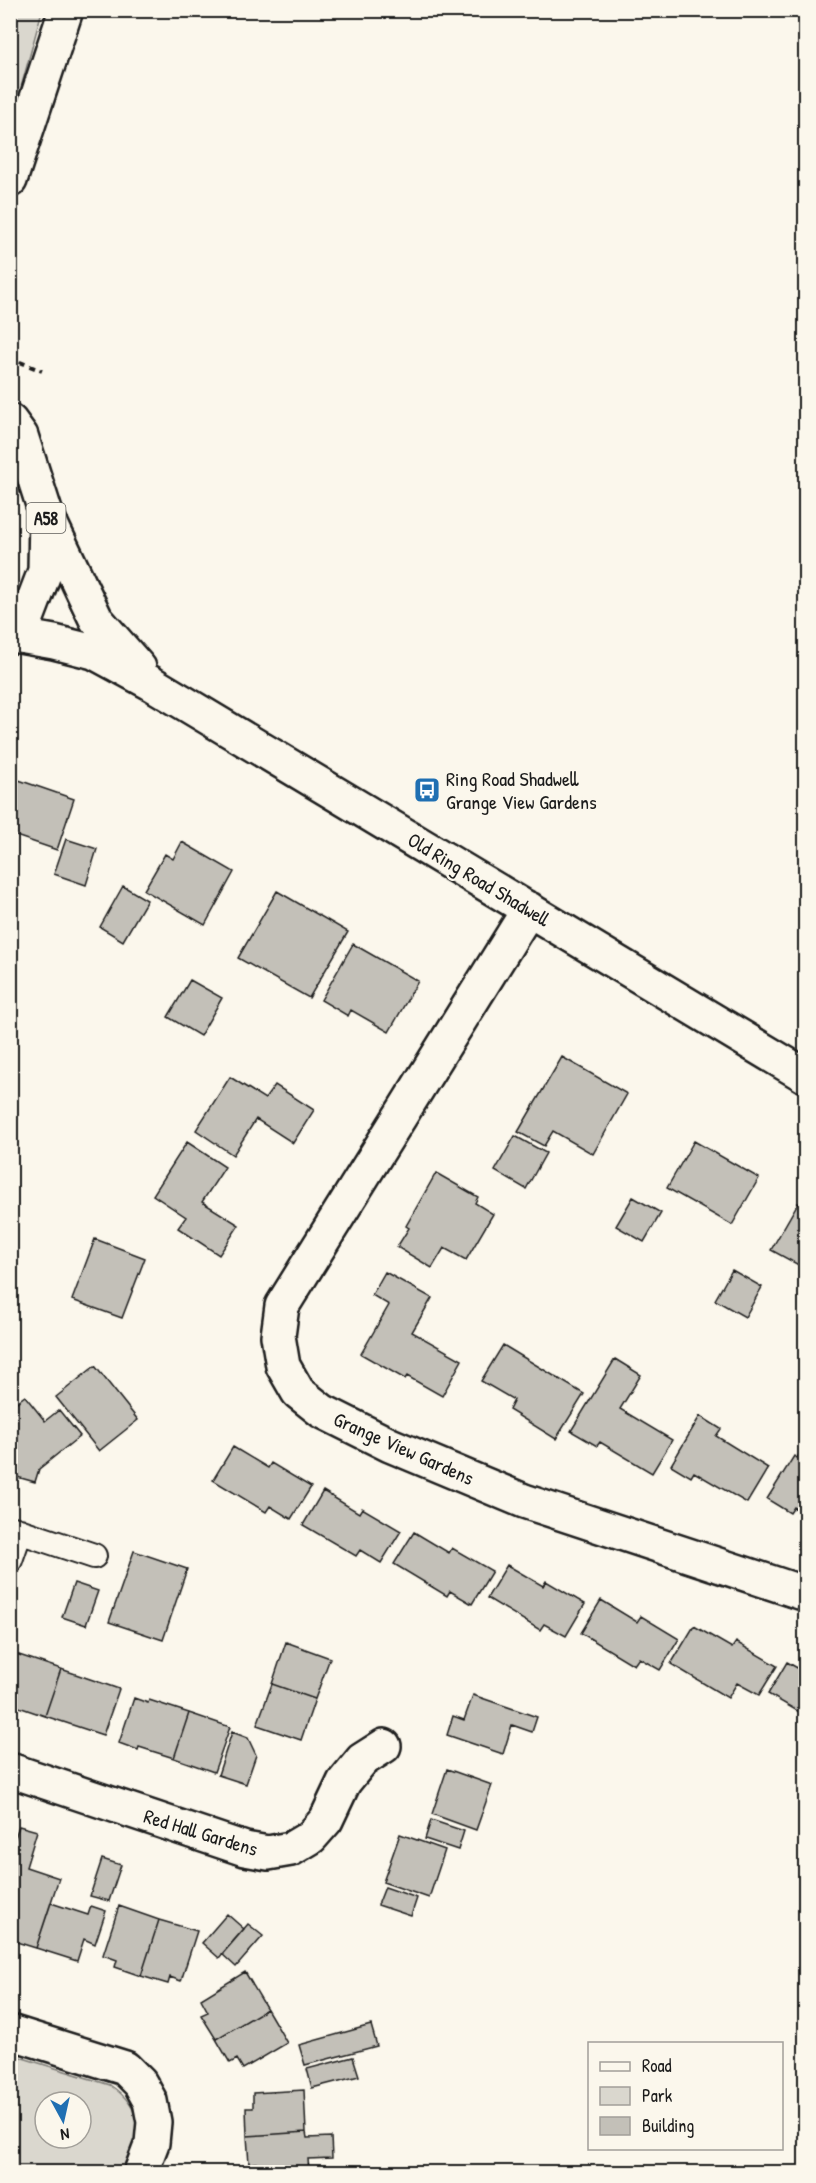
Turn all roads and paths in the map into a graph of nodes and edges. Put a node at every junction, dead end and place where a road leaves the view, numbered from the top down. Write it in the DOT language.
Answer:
graph roads {
  1 [pos="66,10"];
  2 [pos="10,180"];
  3 [pos="10,358"];
  4 [pos="42,371"];
  5 [pos="10,421"];
  6 [pos="46,514"];
  7 [pos="12,636"];
  8 [pos="151,683"];
  9 [pos="529,909"];
  10 [pos="806,1076"];
  11 [pos="15,1530"];
  12 [pos="94,1556"];
  13 [pos="10,1560"];
  14 [pos="806,1594"];
  15 [pos="384,1746"];
  16 [pos="10,1770"];
  17 [pos="10,2032"];
  18 [pos="141,2172"];
  1 -- 2 [label="street"];
  3 -- 4 [label="path"];
  5 -- 6 [label="street, A58"];
  6 -- 7 [label="street, A58"];
  6 -- 8 [label="street, Old Ring Road Shadwell"];
  7 -- 8 [label="street, Old Ring Road Shadwell"];
  8 -- 9 [label="street, Old Ring Road Shadwell"];
  9 -- 10 [label="street, Old Ring Road Shadwell"];
  9 -- 14 [label="street, Grange View Gardens"];
  11 -- 12 [label="lane"];
  11 -- 13 [label="lane"];
  15 -- 16 [label="street, Red Hall Gardens"];
  17 -- 18 [label="street"];
}
